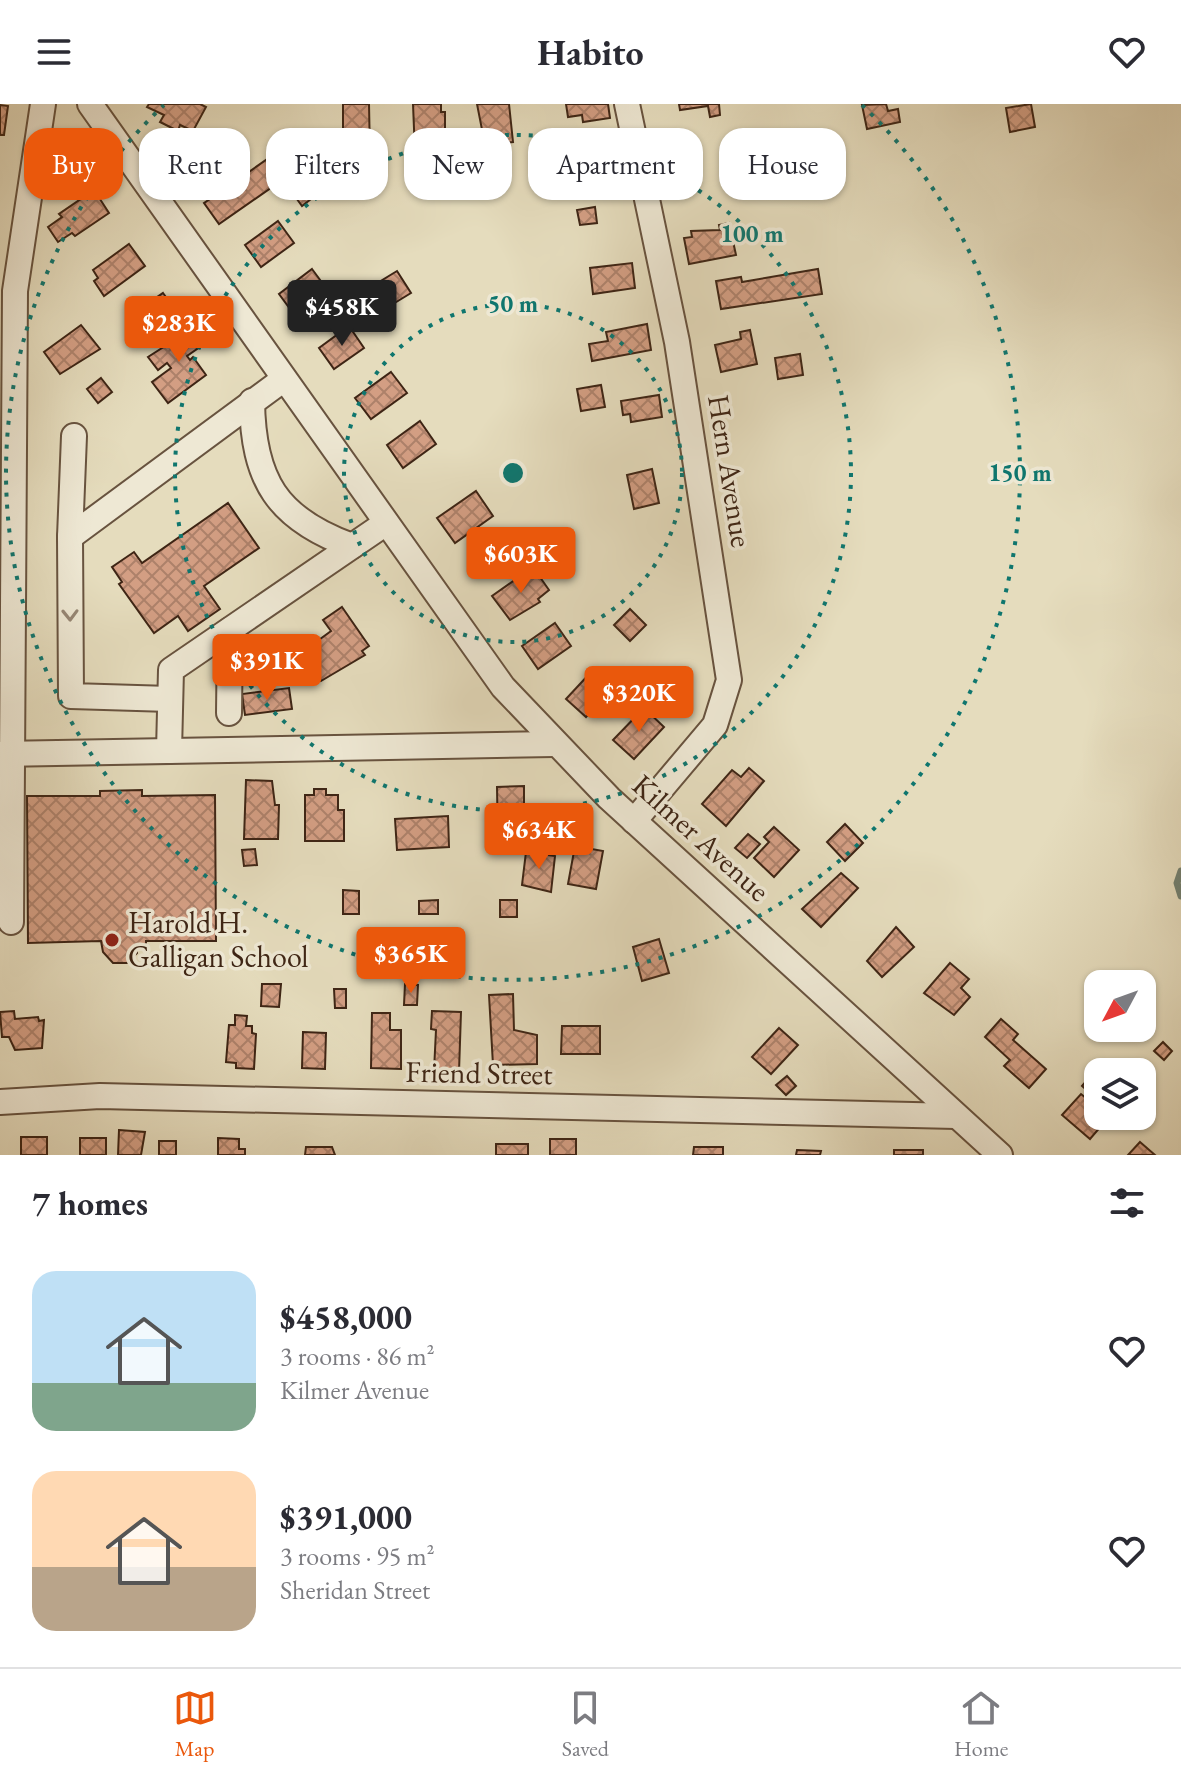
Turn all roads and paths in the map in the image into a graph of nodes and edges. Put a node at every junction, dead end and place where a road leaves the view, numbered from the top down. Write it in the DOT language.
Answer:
graph roads {
  1 [pos="43,104"];
  2 [pos="90,104"];
  3 [pos="627,104"];
  4 [pos="284,379"];
  5 [pos="252,401"];
  6 [pos="74,436"];
  7 [pos="386,523"];
  8 [pos="70,537"];
  9 [pos="352,546"];
  10 [pos="230,630"];
  11 [pos="170,699"];
  12 [pos="229,713"];
  13 [pos="554,744"];
  14 [pos="169,751"];
  15 [pos="6,754"];
  16 [pos="634,821"];
  17 [pos="11,922"];
  18 [pos="0,1102"];
  19 [pos="956,1116"];
  20 [pos="1000,1155"];
  1 -- 15 [label="street"];
  2 -- 4 [label="street, Kilmer Avenue"];
  3 -- 16 [label="street, Hern Avenue"];
  4 -- 5 [label="street"];
  4 -- 7 [label="street, Kilmer Avenue"];
  5 -- 8 [label="street"];
  5 -- 9 [label="street"];
  6 -- 8 [label="street"];
  7 -- 9 [label="street"];
  7 -- 13 [label="street, Kilmer Avenue"];
  8 -- 11 [label="street, one-way"];
  9 -- 10 [label="street"];
  10 -- 11 [label="street"];
  10 -- 12 [label="street"];
  11 -- 14 [label="street"];
  13 -- 14 [label="street"];
  13 -- 16 [label="street, Kilmer Avenue"];
  14 -- 15 [label="street"];
  15 -- 17 [label="street"];
  16 -- 19 [label="street, Kilmer Avenue"];
  18 -- 19 [label="street, Friend Street"];
  19 -- 20 [label="street, Kilmer Avenue"];
}
